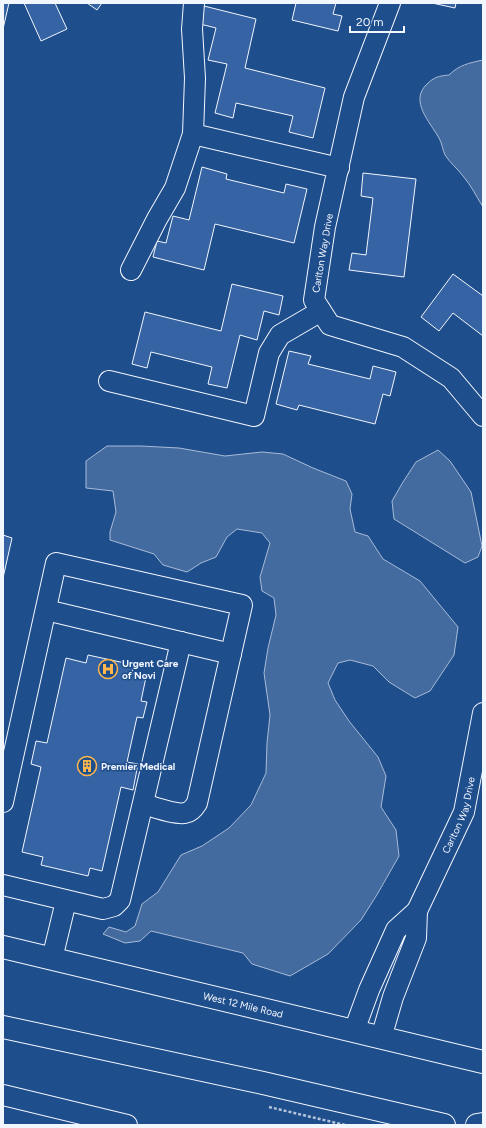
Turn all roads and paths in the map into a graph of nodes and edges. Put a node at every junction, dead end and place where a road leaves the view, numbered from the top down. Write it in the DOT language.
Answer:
graph roads {
  1 [pos="194,3"];
  2 [pos="390,3"];
  3 [pos="193,134"];
  4 [pos="339,168"];
  5 [pos="131,270"];
  6 [pos="321,311"];
  7 [pos="109,382"];
  8 [pos="483,416"];
  9 [pos="46,610"];
  10 [pos="181,642"];
  11 [pos="230,654"];
  12 [pos="483,713"];
  13 [pos="3,802"];
  14 [pos="144,804"];
  15 [pos="3,885"];
  16 [pos="66,901"];
  17 [pos="417,911"];
  18 [pos="3,947"];
  19 [pos="52,959"];
  20 [pos="3,1027"];
  21 [pos="354,1031"];
  22 [pos="381,1038"];
  23 [pos="482,1063"];
  24 [pos="3,1095"];
  25 [pos="97,1121"];
  26 [pos="483,1124"];
  27 [pos="127,1125"];
  28 [pos="444,1125"];
  29 [pos="477,1125"];
  1 -- 3 [label="street"];
  2 -- 4 [label="street, Carlton Way Drive"];
  3 -- 4 [label="street"];
  3 -- 5 [label="street"];
  4 -- 6 [label="street, Carlton Way Drive"];
  6 -- 7 [label="street"];
  6 -- 8 [label="street, Carlton Way Drive"];
  9 -- 10 [label="street"];
  9 -- 11 [label="street"];
  9 -- 13 [label="street"];
  10 -- 11 [label="street"];
  10 -- 14 [label="street"];
  11 -- 14 [label="street"];
  12 -- 17 [label="street, Carlton Way Drive"];
  14 -- 16 [label="street"];
  15 -- 16 [label="street"];
  16 -- 19 [label="street"];
  17 -- 21 [label="street, Carlton Way Drive"];
  17 -- 22 [label="street, Carlton Way Drive"];
  18 -- 19 [label="main road, West 12 Mile Road"];
  19 -- 21 [label="main road, West 12 Mile Road"];
  20 -- 28 [label="main road"];
  21 -- 22 [label="main road, West 12 Mile Road"];
  22 -- 23 [label="main road, West 12 Mile Road"];
  24 -- 25 [label="street"];
  25 -- 27 [label="street"];
  26 -- 29 [label="main road"];
}
